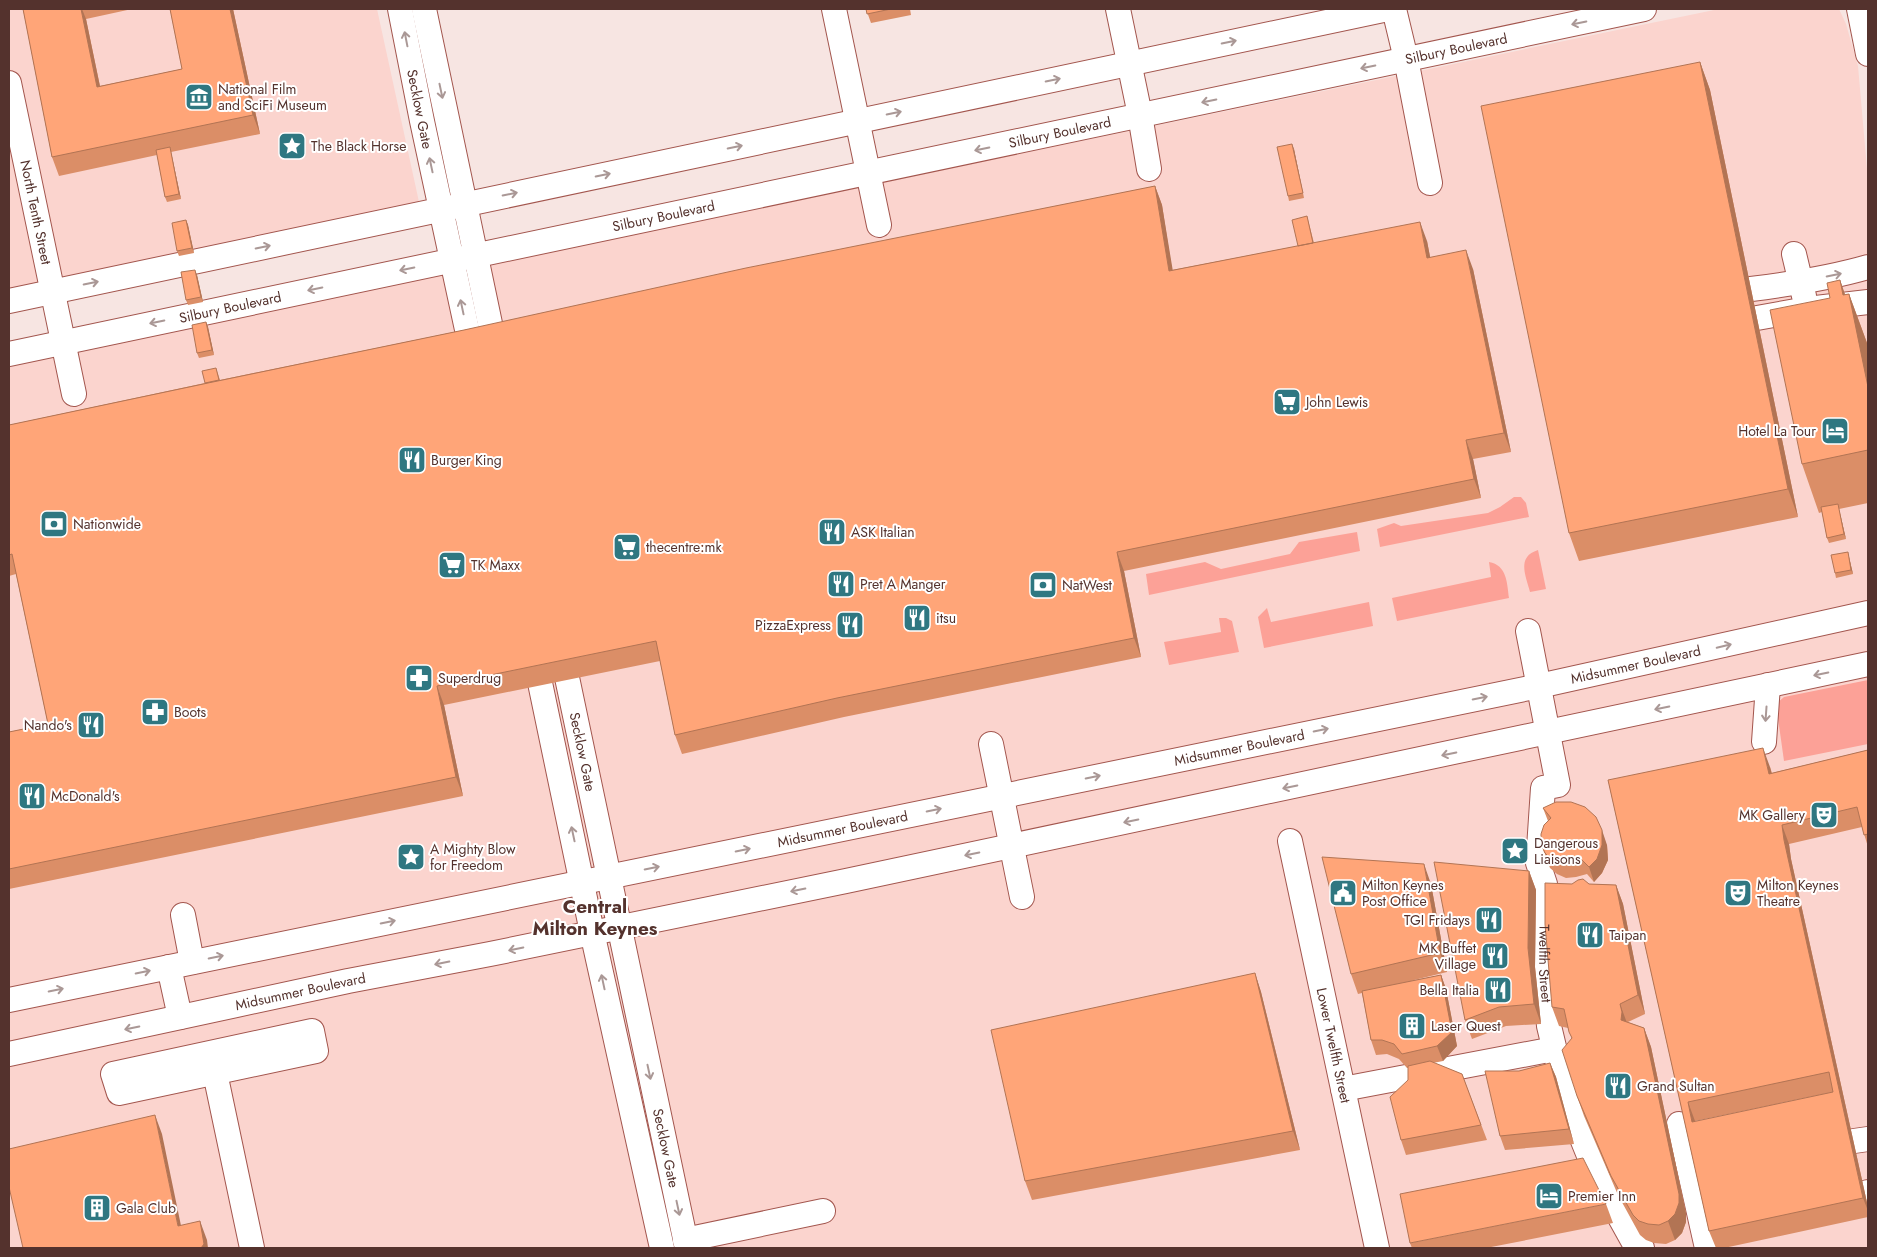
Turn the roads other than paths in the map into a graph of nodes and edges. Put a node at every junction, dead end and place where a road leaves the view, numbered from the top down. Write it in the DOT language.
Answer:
graph roads {
  1 [pos="400,9"];
  2 [pos="424,9"];
  3 [pos="834,9"];
  4 [pos="1118,9"];
  5 [pos="1388,9"];
  6 [pos="1394,9"];
  7 [pos="1644,9"];
  8 [pos="1859,9"];
  9 [pos="1868,54"];
  10 [pos="1406,59"];
  11 [pos="1130,64"];
  12 [pos="9,83"];
  13 [pos="1140,115"];
  14 [pos="858,121"];
  15 [pos="1150,169"];
  16 [pos="868,173"];
  17 [pos="1430,183"];
  18 [pos="465,204"];
  19 [pos="440,209"];
  20 [pos="880,224"];
  21 [pos="1794,254"];
  22 [pos="476,256"];
  23 [pos="452,260"];
  24 [pos="1868,266"];
  25 [pos="1800,282"];
  26 [pos="1751,289"];
  27 [pos="52,291"];
  28 [pos="9,301"];
  29 [pos="1868,302"];
  30 [pos="1807,309"];
  31 [pos="1757,318"];
  32 [pos="64,342"];
  33 [pos="9,354"];
  34 [pos="502,381"];
  35 [pos="478,386"];
  36 [pos="74,394"];
  37 [pos="1868,613"];
  38 [pos="555,624"];
  39 [pos="1528,631"];
  40 [pos="531,637"];
  41 [pos="1868,664"];
  42 [pos="1768,685"];
  43 [pos="1539,686"];
  44 [pos="1548,732"];
  45 [pos="1764,742"];
  46 [pos="991,744"];
  47 [pos="1001,797"];
  48 [pos="1290,841"];
  49 [pos="1011,846"];
  50 [pos="609,877"];
  51 [pos="583,882"];
  52 [pos="1022,897"];
  53 [pos="182,915"];
  54 [pos="619,927"];
  55 [pos="592,932"];
  56 [pos="192,962"];
  57 [pos="169,967"];
  58 [pos="9,1000"];
  59 [pos="180,1017"];
  60 [pos="1554,1049"];
  61 [pos="9,1054"];
  62 [pos="215,1072"];
  63 [pos="1343,1089"];
  64 [pos="1679,1124"];
  65 [pos="822,1211"];
  66 [pos="686,1244"];
  67 [pos="658,1247"];
  68 [pos="252,1248"];
  69 [pos="1377,1248"];
  70 [pos="1642,1248"];
  71 [pos="1707,1248"];
  19 -- 1 [label="street, Secklow Gate, one-way"];
  2 -- 18 [label="street, Secklow Gate, one-way"];
  3 -- 14 [label="street"];
  4 -- 11 [label="street"];
  11 -- 5 [label="street, one-way"];
  6 -- 10 [label="street"];
  7 -- 10 [label="street, Silbury Boulevard, one-way"];
  8 -- 9 [label="street"];
  10 -- 13 [label="street, Silbury Boulevard, one-way"];
  10 -- 17 [label="street"];
  11 -- 13 [label="street"];
  14 -- 11 [label="street, one-way"];
  12 -- 27 [label="street, North Tenth Street"];
  13 -- 15 [label="street"];
  13 -- 16 [label="street, Silbury Boulevard, one-way"];
  14 -- 16 [label="street"];
  18 -- 14 [label="street, one-way"];
  16 -- 20 [label="street"];
  16 -- 22 [label="street, Silbury Boulevard"];
  18 -- 19 [label="street"];
  18 -- 22 [label="street, Secklow Gate"];
  19 -- 23 [label="street, Secklow Gate"];
  27 -- 19 [label="street, one-way"];
  21 -- 25 [label="street"];
  22 -- 23 [label="street, Silbury Boulevard"];
  22 -- 34 [label="street"];
  23 -- 32 [label="street, Silbury Boulevard, one-way"];
  35 -- 23 [label="street, one-way"];
  25 -- 24 [label="street, one-way"];
  25 -- 26 [label="street"];
  25 -- 30 [label="street"];
  27 -- 28 [label="street"];
  27 -- 32 [label="street, North Tenth Street"];
  29 -- 30 [label="street"];
  30 -- 31 [label="street"];
  32 -- 33 [label="street, Silbury Boulevard"];
  32 -- 36 [label="street, North Tenth Street"];
  43 -- 37 [label="street, Midsummer Boulevard, one-way"];
  38 -- 50 [label="street, Secklow Gate"];
  39 -- 43 [label="street"];
  51 -- 40 [label="street, Secklow Gate, one-way"];
  41 -- 42 [label="street, one-way"];
  42 -- 44 [label="street, one-way"];
  42 -- 45 [label="street, one-way"];
  43 -- 44 [label="street"];
  47 -- 43 [label="street, Midsummer Boulevard, one-way"];
  44 -- 49 [label="street, one-way"];
  44 -- 60 [label="street, Twelfth Street"];
  46 -- 47 [label="street"];
  47 -- 49 [label="street"];
  50 -- 47 [label="street, Midsummer Boulevard, one-way"];
  48 -- 63 [label="street, Lower Twelfth Street"];
  49 -- 52 [label="street"];
  49 -- 54 [label="street, Midsummer Boulevard, one-way"];
  50 -- 51 [label="street, Midsummer Boulevard"];
  50 -- 54 [label="street, Secklow Gate"];
  51 -- 55 [label="street, Secklow Gate"];
  56 -- 51 [label="street, one-way"];
  53 -- 56 [label="street"];
  54 -- 55 [label="street, Midsummer Boulevard"];
  54 -- 66 [label="street, Secklow Gate, one-way"];
  55 -- 59 [label="street, Midsummer Boulevard, one-way"];
  67 -- 55 [label="street, Secklow Gate, one-way"];
  56 -- 57 [label="street"];
  58 -- 57 [label="street, one-way"];
  57 -- 59 [label="street"];
  59 -- 61 [label="street, Midsummer Boulevard, one-way"];
  60 -- 63 [label="street"];
  60 -- 70 [label="street, Twelfth Street"];
  62 -- 62 [label="street"];
  62 -- 68 [label="street"];
  63 -- 69 [label="street, Lower Twelfth Street"];
  64 -- 71 [label="street"];
  65 -- 66 [label="street"];
}
